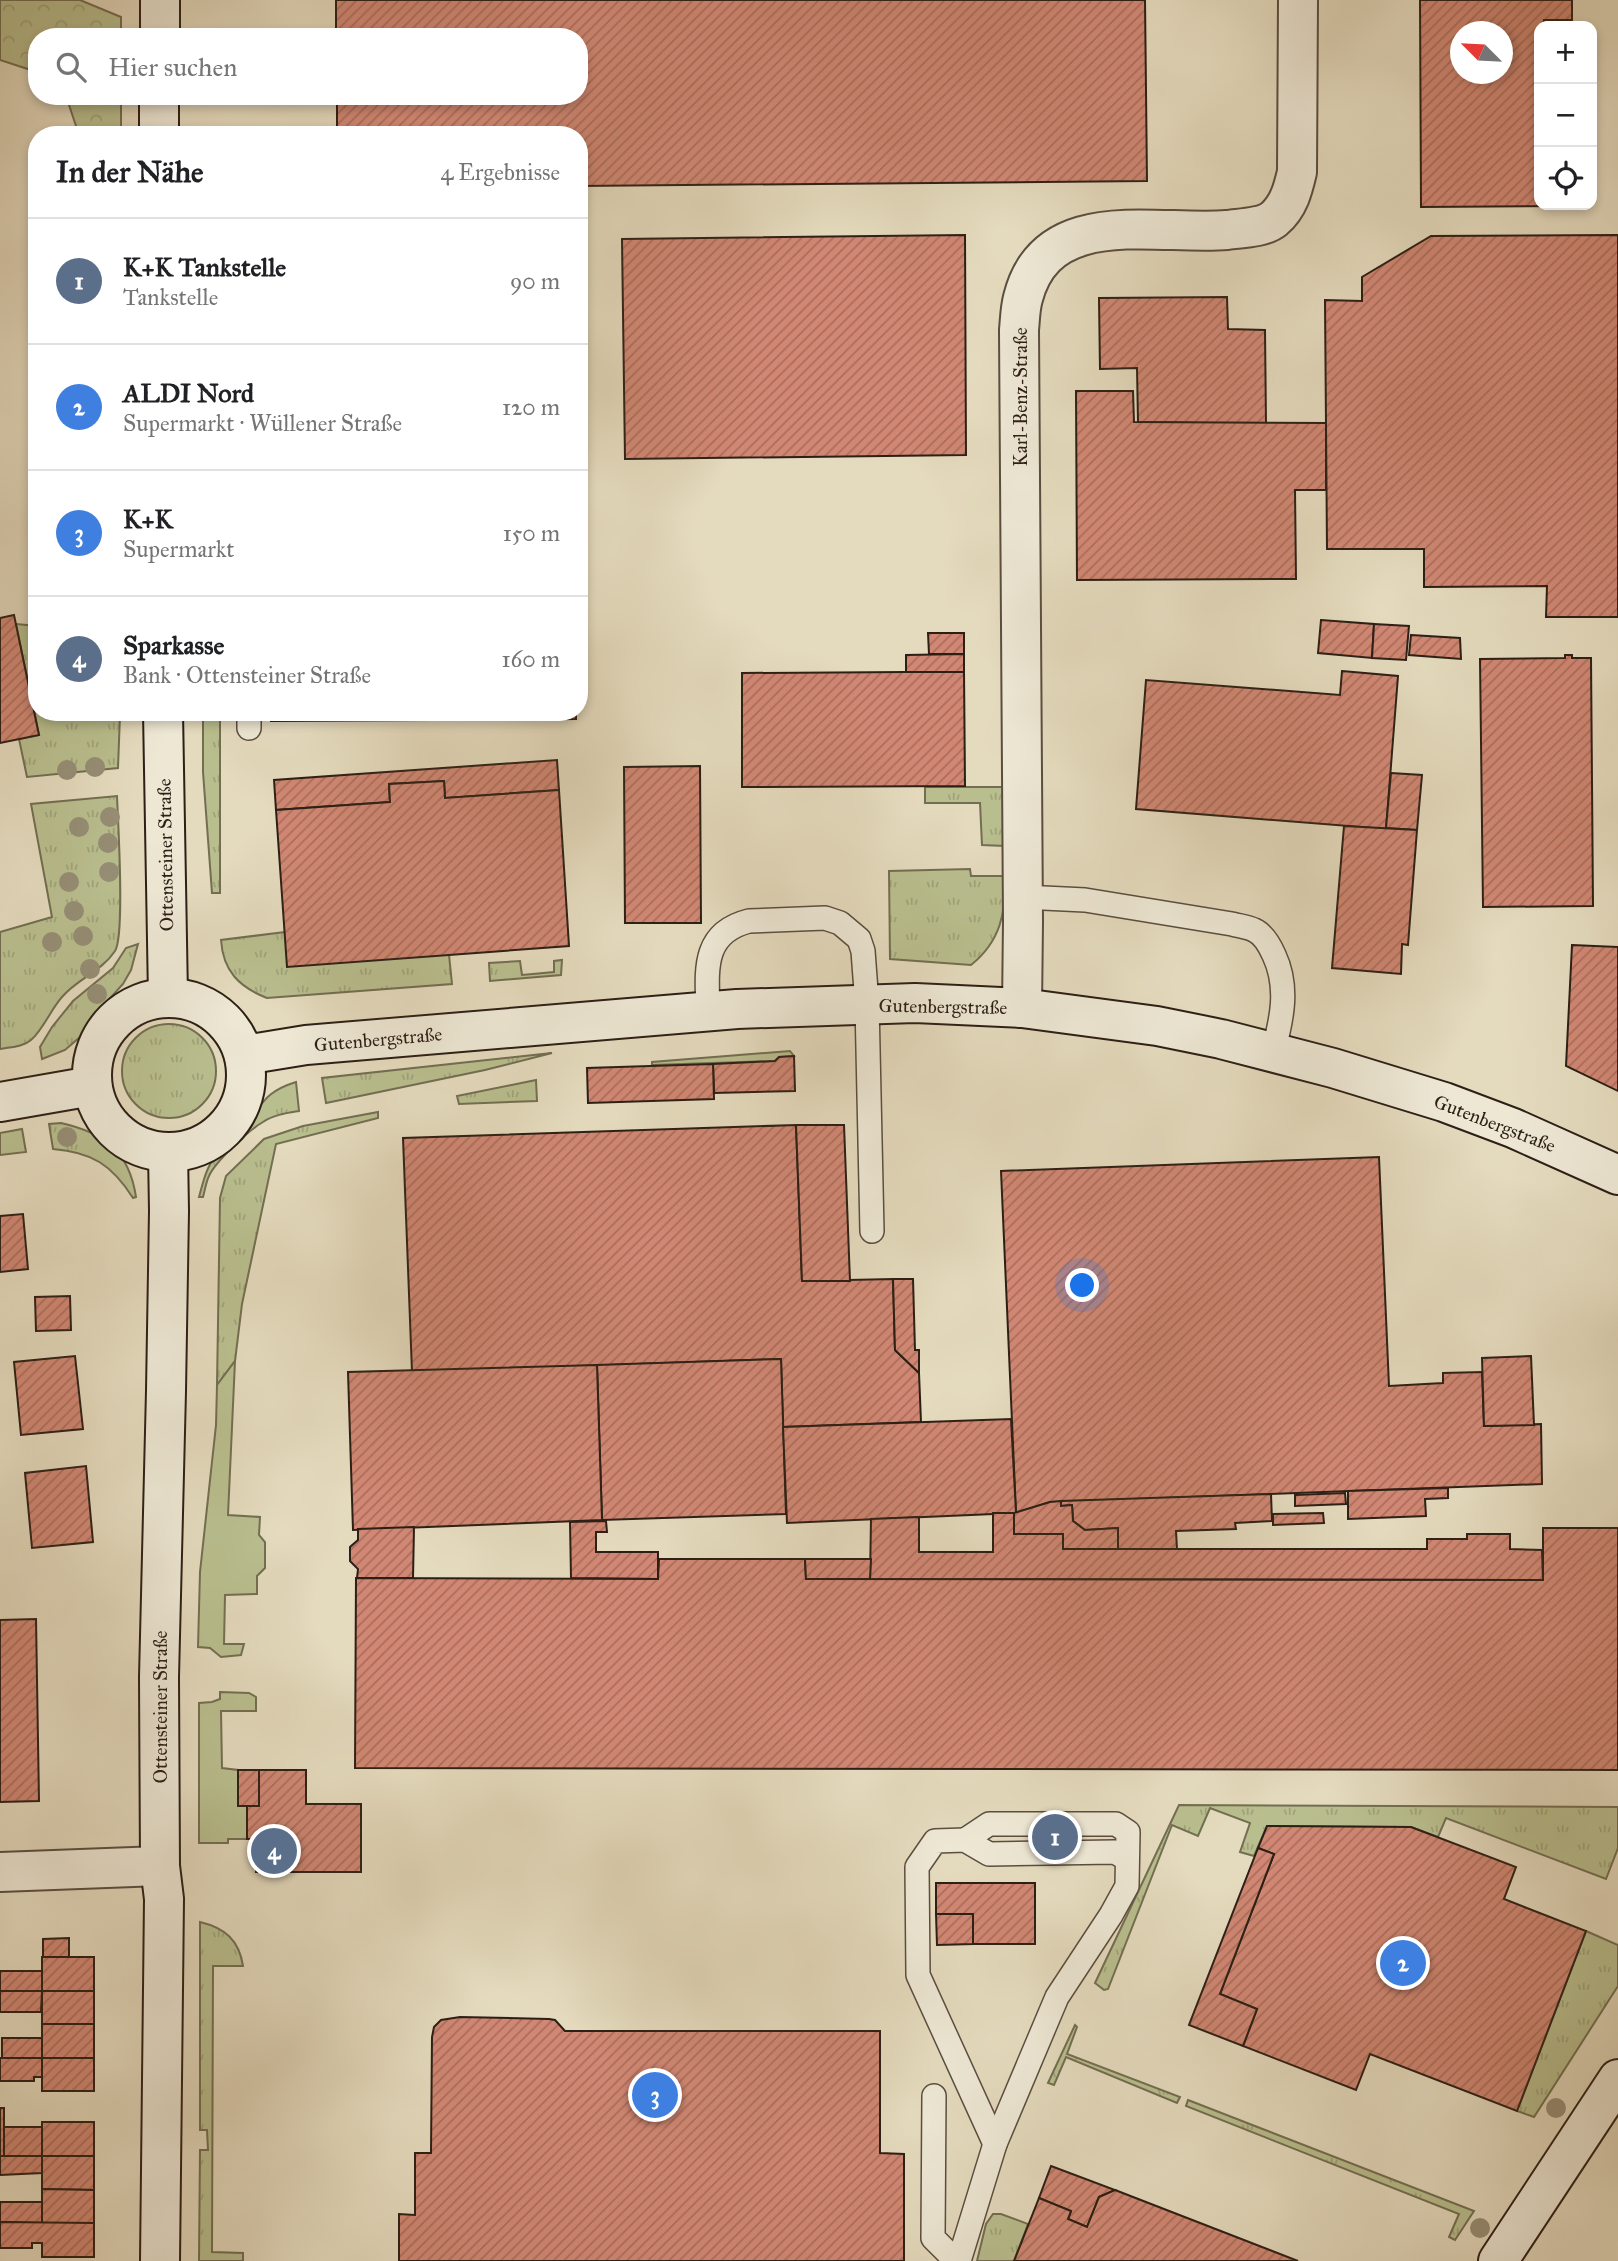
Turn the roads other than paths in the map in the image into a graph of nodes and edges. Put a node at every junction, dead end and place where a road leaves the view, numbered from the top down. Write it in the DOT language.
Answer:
graph roads {
  1 [pos="160,0"];
  2 [pos="1298,0"];
  3 [pos="159,28"];
  4 [pos="159,105"];
  5 [pos="159,126"];
  6 [pos="163,721"];
  7 [pos="1023,897"];
  8 [pos="168,997"];
  9 [pos="867,1004"];
  10 [pos="1022,1008"];
  11 [pos="708,1011"];
  12 [pos="1273,1052"];
  13 [pos="245,1055"];
  14 [pos="92,1086"];
  15 [pos="0,1102"];
  16 [pos="168,1152"];
  17 [pos="1618,1175"];
  18 [pos="872,1231"];
  19 [pos="160,1866"];
  20 [pos="0,1872"];
  21 [pos="1618,2079"];
  22 [pos="934,2096"];
  23 [pos="995,2144"];
  24 [pos="160,2261"];
  25 [pos="957,2261"];
  26 [pos="1498,2261"];
  1 -- 3 [label="street"];
  2 -- 7 [label="street, Karl-Benz-Straße"];
  4 -- 5 [label="street"];
  6 -- 8 [label="street, Ottensteiner Straße"];
  7 -- 10 [label="street, Karl-Benz-Straße"];
  7 -- 12 [label="lane"];
  8 -- 13 [label="street"];
  8 -- 14 [label="street"];
  9 -- 10 [label="street, Gutenbergstraße"];
  9 -- 11 [label="street, Gutenbergstraße"];
  9 -- 11 [label="lane"];
  9 -- 18 [label="lane"];
  10 -- 12 [label="street, Gutenbergstraße"];
  11 -- 13 [label="street, Gutenbergstraße"];
  12 -- 17 [label="street, Gutenbergstraße"];
  13 -- 16 [label="street"];
  14 -- 15 [label="street"];
  14 -- 16 [label="street"];
  16 -- 19 [label="street, Ottensteiner Straße"];
  19 -- 20 [label="street"];
  19 -- 24 [label="street, Ottensteiner Straße"];
  21 -- 26 [label="street"];
  22 -- 25 [label="lane"];
  23 -- 23 [label="lane"];
  23 -- 25 [label="lane"];
}
